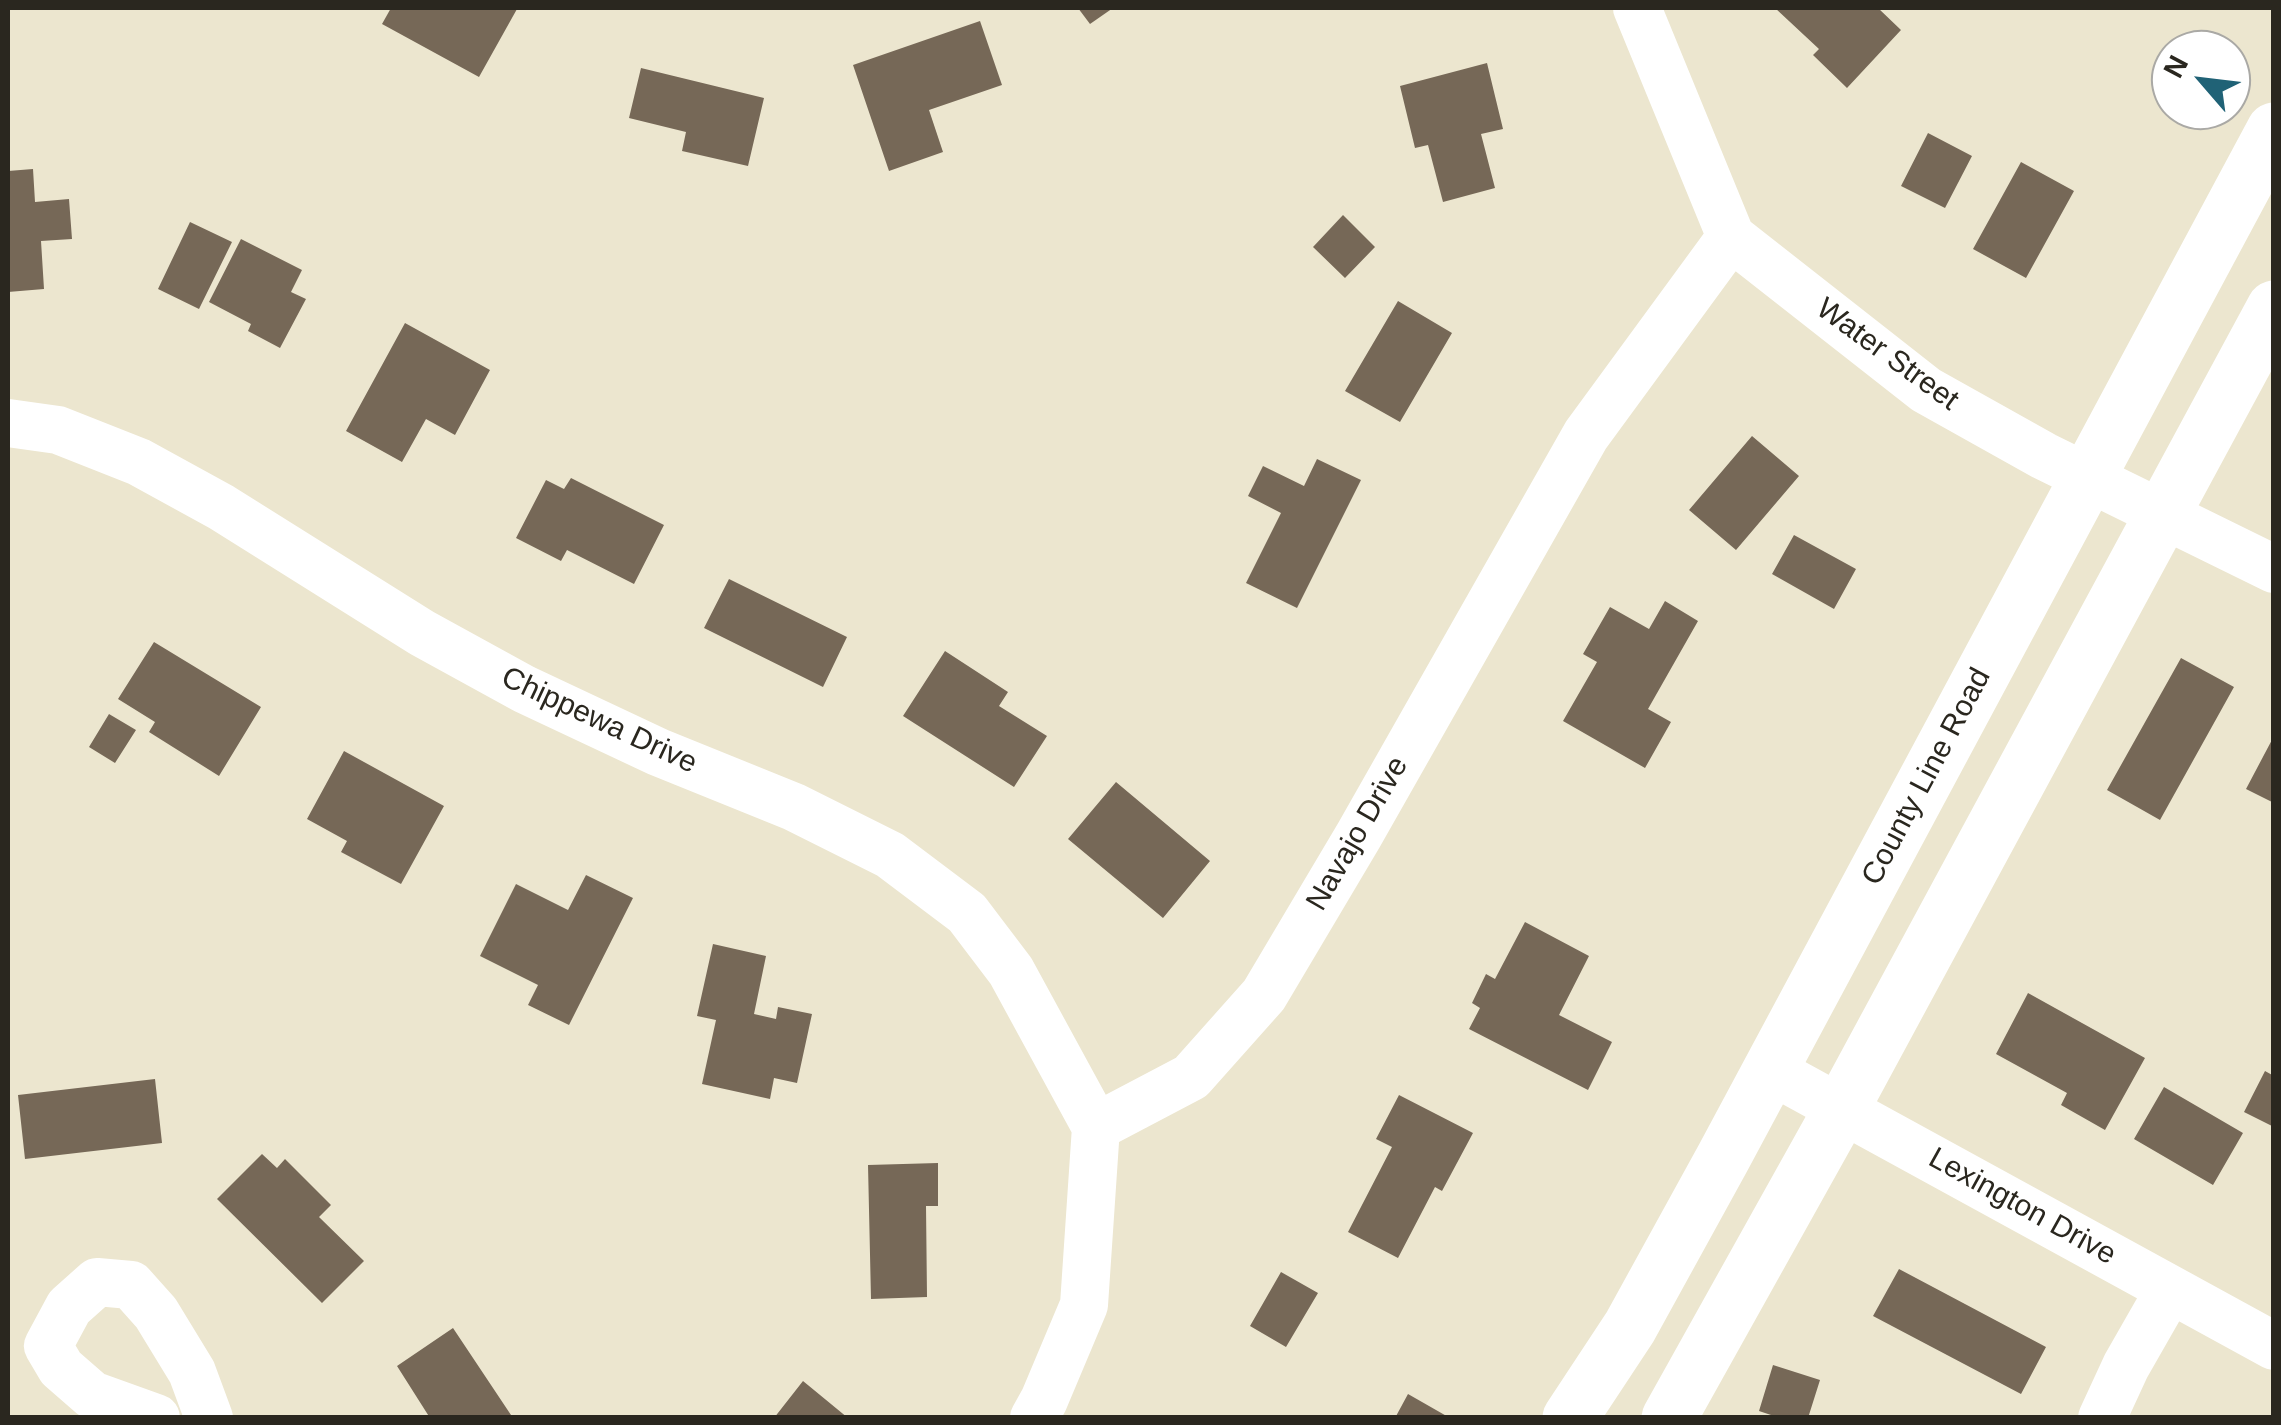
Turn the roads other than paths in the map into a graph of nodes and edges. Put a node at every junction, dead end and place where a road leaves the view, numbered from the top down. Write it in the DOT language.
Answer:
graph roads {
  1 [pos="1638,8"];
  2 [pos="2274,130"];
  3 [pos="1732,237"];
  4 [pos="2274,308"];
  5 [pos="8,424"];
  6 [pos="2086,478"];
  7 [pos="2162,512"];
  8 [pos="2274,569"];
  9 [pos="1770,1070"];
  10 [pos="1842,1108"];
  11 [pos="1096,1127"];
  12 [pos="2170,1289"];
  13 [pos="2274,1346"];
  14 [pos="156,1418"];
  15 [pos="209,1418"];
  16 [pos="1034,1418"];
  17 [pos="1570,1418"];
  18 [pos="1668,1418"];
  19 [pos="2102,1418"];
  1 -- 3 [label="street, Water Street"];
  2 -- 6 [label="main road, County Line Road"];
  3 -- 6 [label="street, Water Street"];
  3 -- 11 [label="street, Navajo Drive"];
  4 -- 7 [label="main road"];
  5 -- 11 [label="street, Chippewa Drive"];
  6 -- 7 [label="street, Water Street"];
  6 -- 9 [label="main road, County Line Road"];
  7 -- 8 [label="street, Water Street"];
  7 -- 10 [label="main road"];
  9 -- 10 [label="street, Lexington Drive"];
  9 -- 17 [label="main road, County Line Road"];
  10 -- 12 [label="street, Lexington Drive"];
  10 -- 18 [label="main road"];
  11 -- 16 [label="street"];
  12 -- 13 [label="street, Lexington Drive"];
  12 -- 19 [label="street"];
  14 -- 15 [label="street"];
}
